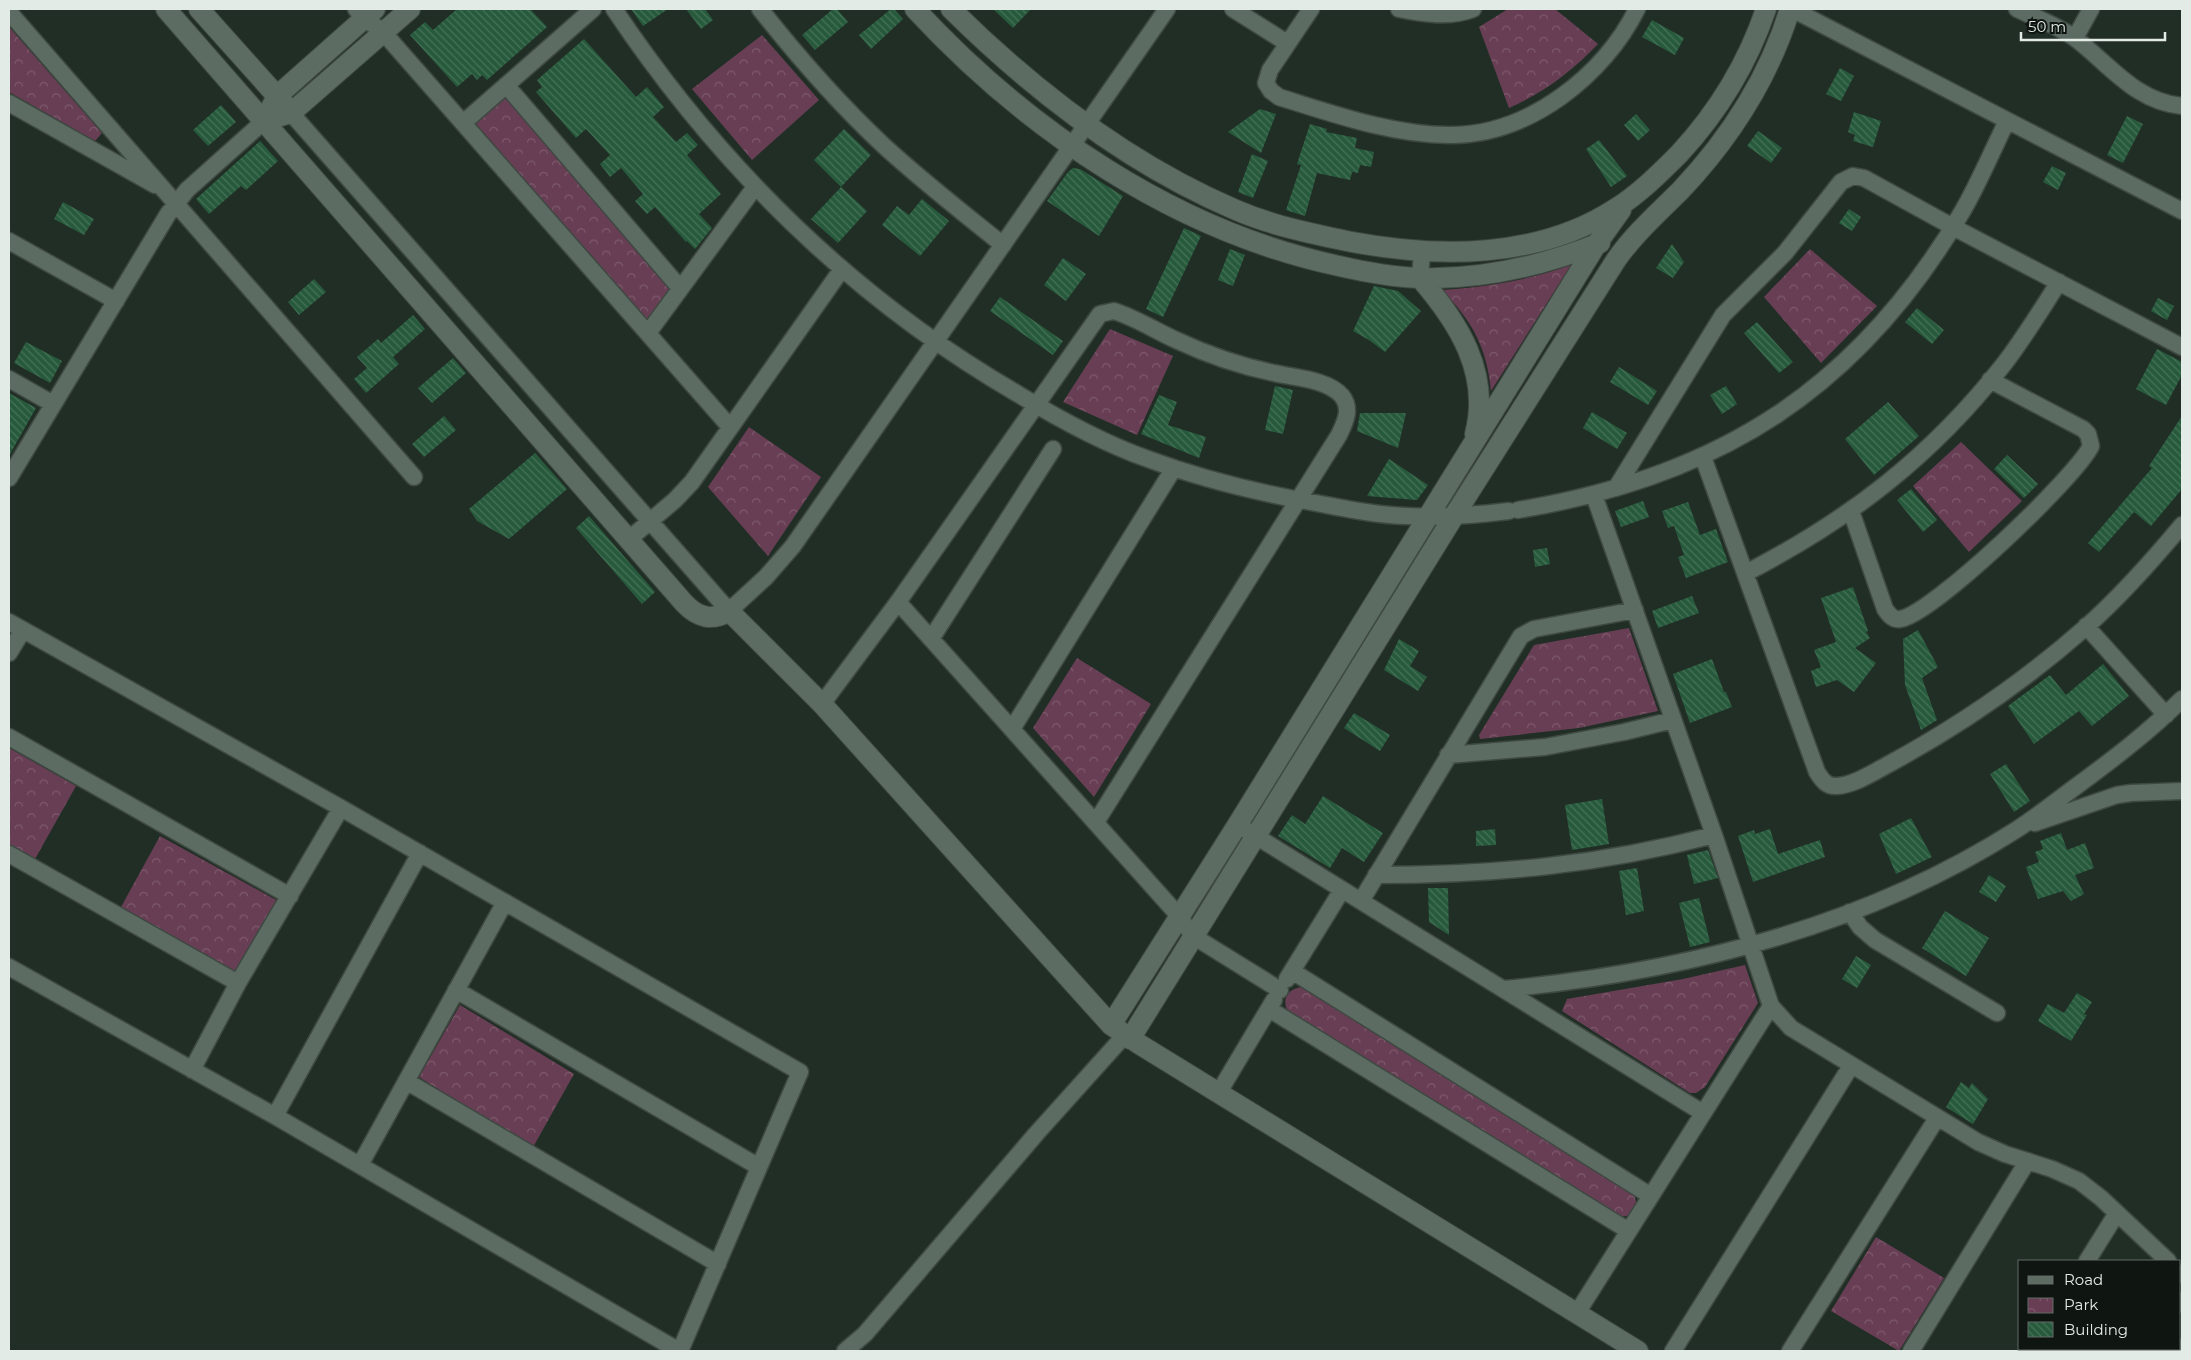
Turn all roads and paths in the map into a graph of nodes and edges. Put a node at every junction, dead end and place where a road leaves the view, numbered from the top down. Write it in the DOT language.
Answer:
graph roads {
  1 [pos="166,9"];
  2 [pos="199,9"];
  3 [pos="410,9"];
  4 [pos="593,9"];
  5 [pos="614,9"];
  6 [pos="760,9"];
  7 [pos="915,9"];
  8 [pos="951,9"];
  9 [pos="1166,9"];
  10 [pos="1233,9"];
  11 [pos="1311,9"];
  12 [pos="1399,9"];
  13 [pos="1473,9"];
  14 [pos="1636,9"];
  15 [pos="1766,9"];
  16 [pos="1791,9"];
  17 [pos="2017,9"];
  18 [pos="2092,9"];
  19 [pos="9,12"];
  20 [pos="365,12"];
  21 [pos="383,32"];
  22 [pos="2075,38"];
  23 [pos="1287,43"];
  24 [pos="506,85"];
  25 [pos="277,96"];
  26 [pos="9,103"];
  27 [pos="2182,106"];
  28 [pos="291,113"];
  29 [pos="264,121"];
  30 [pos="2006,121"];
  31 [pos="463,123"];
  32 [pos="1086,124"];
  33 [pos="1072,146"];
  34 [pos="755,187"];
  35 [pos="171,197"];
  36 [pos="1630,199"];
  37 [pos="2182,211"];
  38 [pos="1650,219"];
  39 [pos="1953,227"];
  40 [pos="1576,229"];
  41 [pos="9,241"];
  42 [pos="1003,245"];
  43 [pos="1596,245"];
  44 [pos="1422,252"];
  45 [pos="842,270"];
  46 [pos="1608,273"];
  47 [pos="1420,278"];
  48 [pos="2059,282"];
  49 [pos="680,288"];
  50 [pos="116,301"];
  51 [pos="648,334"];
  52 [pos="934,342"];
  53 [pos="2182,347"];
  54 [pos="9,379"];
  55 [pos="1990,380"];
  56 [pos="53,404"];
  57 [pos="1035,405"];
  58 [pos="730,427"];
  59 [pos="1471,445"];
  60 [pos="1052,449"];
  61 [pos="1703,457"];
  62 [pos="1174,468"];
  63 [pos="414,477"];
  64 [pos="9,478"];
  65 [pos="1616,488"];
  66 [pos="1594,495"];
  67 [pos="1297,500"];
  68 [pos="1851,511"];
  69 [pos="1454,516"];
  70 [pos="1427,517"];
  71 [pos="651,521"];
  72 [pos="2182,525"];
  73 [pos="628,540"];
  74 [pos="1746,573"];
  75 [pos="898,602"];
  76 [pos="1635,610"];
  77 [pos="729,611"];
  78 [pos="9,622"];
  79 [pos="2086,626"];
  80 [pos="23,630"];
  81 [pos="931,639"];
  82 [pos="9,653"];
  83 [pos="2182,699"];
  84 [pos="822,704"];
  85 [pos="2166,715"];
  86 [pos="1673,720"];
  87 [pos="1012,729"];
  88 [pos="9,737"];
  89 [pos="1448,755"];
  90 [pos="2182,792"];
  91 [pos="342,808"];
  92 [pos="1096,822"];
  93 [pos="1238,824"];
  94 [pos="2017,830"];
  95 [pos="1255,835"];
  96 [pos="1714,835"];
  97 [pos="9,854"];
  98 [pos="420,854"];
  99 [pos="1376,874"];
  100 [pos="1342,890"];
  101 [pos="290,896"];
  102 [pos="1361,901"];
  103 [pos="504,902"];
  104 [pos="1850,912"];
  105 [pos="1179,916"];
  106 [pos="1192,936"];
  107 [pos="1751,944"];
  108 [pos="9,967"];
  109 [pos="1292,971"];
  110 [pos="238,983"];
  111 [pos="1504,989"];
  112 [pos="456,990"];
  113 [pos="1280,990"];
  114 [pos="1770,1006"];
  115 [pos="1269,1009"];
  116 [pos="1997,1013"];
  117 [pos="1122,1033"];
  118 [pos="1851,1066"];
  119 [pos="192,1070"];
  120 [pos="406,1081"];
  121 [pos="1219,1092"];
  122 [pos="1703,1113"];
  123 [pos="275,1116"];
  124 [pos="1936,1118"];
  125 [pos="2027,1162"];
  126 [pos="360,1165"];
  127 [pos="759,1167"];
  128 [pos="1651,1196"];
  129 [pos="2117,1213"];
  130 [pos="1629,1231"];
  131 [pos="2088,1260"];
  132 [pos="2167,1260"];
  133 [pos="718,1264"];
  134 [pos="1577,1314"];
  135 [pos="680,1351"];
  136 [pos="845,1351"];
  137 [pos="1638,1351"];
  138 [pos="1673,1351"];
  139 [pos="1790,1351"];
  140 [pos="1911,1351"];
  1 -- 29 [label="street"];
  2 -- 25 [label="street"];
  3 -- 21 [label="street"];
  4 -- 24 [label="street"];
  5 -- 34 [label="street"];
  6 -- 42 [label="street"];
  7 -- 33 [label="street"];
  8 -- 32 [label="street"];
  9 -- 32 [label="street"];
  10 -- 23 [label="street"];
  11 -- 23 [label="street"];
  12 -- 13 [label="street"];
  14 -- 23 [label="street"];
  15 -- 36 [label="street"];
  16 -- 30 [label="street"];
  16 -- 38 [label="street"];
  17 -- 22 [label="street"];
  18 -- 22 [label="street"];
  19 -- 35 [label="street"];
  20 -- 21 [label="street"];
  20 -- 25 [label="street"];
  21 -- 28 [label="street"];
  21 -- 31 [label="street"];
  22 -- 27 [label="street"];
  24 -- 31 [label="street"];
  24 -- 49 [label="street"];
  25 -- 28 [label="street"];
  25 -- 29 [label="street"];
  26 -- 35 [label="street"];
  28 -- 29 [label="street"];
  28 -- 71 [label="street"];
  29 -- 35 [label="street"];
  29 -- 73 [label="street"];
  30 -- 37 [label="street"];
  30 -- 39 [label="street"];
  31 -- 51 [label="street"];
  32 -- 33 [label="street"];
  32 -- 44 [label="street"];
  33 -- 42 [label="street"];
  33 -- 47 [label="street"];
  34 -- 45 [label="street"];
  34 -- 49 [label="street"];
  35 -- 50 [label="street"];
  35 -- 63 [label="street"];
  36 -- 40 [label="street"];
  36 -- 43 [label="street"];
  38 -- 43 [label="street"];
  38 -- 46 [label="street"];
  39 -- 48 [label="street"];
  39 -- 61 [label="street"];
  39 -- 65 [label="street"];
  40 -- 43 [label="street"];
  40 -- 44 [label="street"];
  41 -- 50 [label="street"];
  42 -- 52 [label="street"];
  43 -- 46 [label="street"];
  43 -- 47 [label="street"];
  43 -- 59 [label="street"];
  44 -- 47 [label="street"];
  45 -- 52 [label="street"];
  45 -- 58 [label="street"];
  46 -- 69 [label="street"];
  47 -- 59 [label="street"];
  48 -- 53 [label="street"];
  48 -- 55 [label="street"];
  49 -- 51 [label="street"];
  50 -- 56 [label="street"];
  51 -- 58 [label="street"];
  52 -- 57 [label="street"];
  52 -- 77 [label="street"];
  54 -- 56 [label="street"];
  55 -- 68 [label="street"];
  55 -- 68 [label="street"];
  56 -- 64 [label="street"];
  57 -- 62 [label="street"];
  57 -- 67 [label="street"];
  57 -- 75 [label="street"];
  58 -- 71 [label="street"];
  59 -- 70 [label="street"];
  60 -- 81 [label="street"];
  61 -- 65 [label="street"];
  61 -- 74 [label="street"];
  62 -- 67 [label="street"];
  62 -- 87 [label="street"];
  65 -- 66 [label="street"];
  66 -- 69 [label="street"];
  66 -- 76 [label="street"];
  67 -- 70 [label="street"];
  67 -- 92 [label="street"];
  68 -- 74 [label="street"];
  69 -- 70 [label="street"];
  69 -- 95 [label="street"];
  70 -- 93 [label="street"];
  71 -- 73 [label="street"];
  71 -- 77 [label="street"];
  72 -- 79 [label="street"];
  73 -- 77 [label="street"];
  74 -- 79 [label="street"];
  75 -- 81 [label="street"];
  75 -- 84 [label="street"];
  76 -- 86 [label="street"];
  76 -- 89 [label="street"];
  77 -- 84 [label="street"];
  78 -- 80 [label="street"];
  79 -- 85 [label="street"];
  80 -- 82 [label="street"];
  80 -- 91 [label="street"];
  81 -- 87 [label="street"];
  83 -- 85 [label="street"];
  84 -- 117 [label="street"];
  85 -- 94 [label="street"];
  86 -- 89 [label="street"];
  86 -- 96 [label="street"];
  87 -- 92 [label="street"];
  88 -- 101 [label="street"];
  89 -- 99 [label="street"];
  90 -- 94 [label="street"];
  91 -- 98 [label="street"];
  91 -- 101 [label="street"];
  92 -- 105 [label="street"];
  93 -- 95 [label="street"];
  93 -- 105 [label="street"];
  94 -- 104 [label="street"];
  95 -- 100 [label="street"];
  95 -- 106 [label="street"];
  96 -- 99 [label="street"];
  96 -- 107 [label="street"];
  97 -- 110 [label="street"];
  98 -- 103 [label="street"];
  98 -- 123 [label="street"];
  99 -- 102 [label="street"];
  100 -- 102 [label="street"];
  100 -- 109 [label="street"];
  101 -- 110 [label="street"];
  102 -- 111 [label="street"];
  103 -- 112 [label="street"];
  103 -- 127 [label="street"];
  104 -- 107 [label="street"];
  104 -- 116 [label="street"];
  105 -- 106 [label="street"];
  105 -- 117 [label="street"];
  106 -- 113 [label="street"];
  106 -- 117 [label="street"];
  107 -- 111 [label="street"];
  107 -- 114 [label="street"];
  108 -- 119 [label="street"];
  109 -- 113 [label="street"];
  109 -- 128 [label="street"];
  110 -- 119 [label="street"];
  111 -- 122 [label="street"];
  112 -- 120 [label="street"];
  112 -- 127 [label="street"];
  113 -- 115 [label="street"];
  114 -- 118 [label="street"];
  114 -- 122 [label="street"];
  115 -- 121 [label="street"];
  115 -- 130 [label="street"];
  117 -- 121 [label="street"];
  117 -- 136 [label="street"];
  118 -- 124 [label="street"];
  118 -- 138 [label="street"];
  119 -- 123 [label="street"];
  120 -- 126 [label="street"];
  120 -- 133 [label="street"];
  121 -- 134 [label="street"];
  122 -- 128 [label="street"];
  123 -- 126 [label="street"];
  124 -- 125 [label="street"];
  124 -- 139 [label="street"];
  125 -- 129 [label="street"];
  125 -- 140 [label="street"];
  126 -- 135 [label="street"];
  127 -- 133 [label="street"];
  128 -- 130 [label="street"];
  129 -- 131 [label="street"];
  129 -- 132 [label="street"];
  130 -- 134 [label="street"];
  133 -- 135 [label="street"];
  134 -- 137 [label="street"];
}
